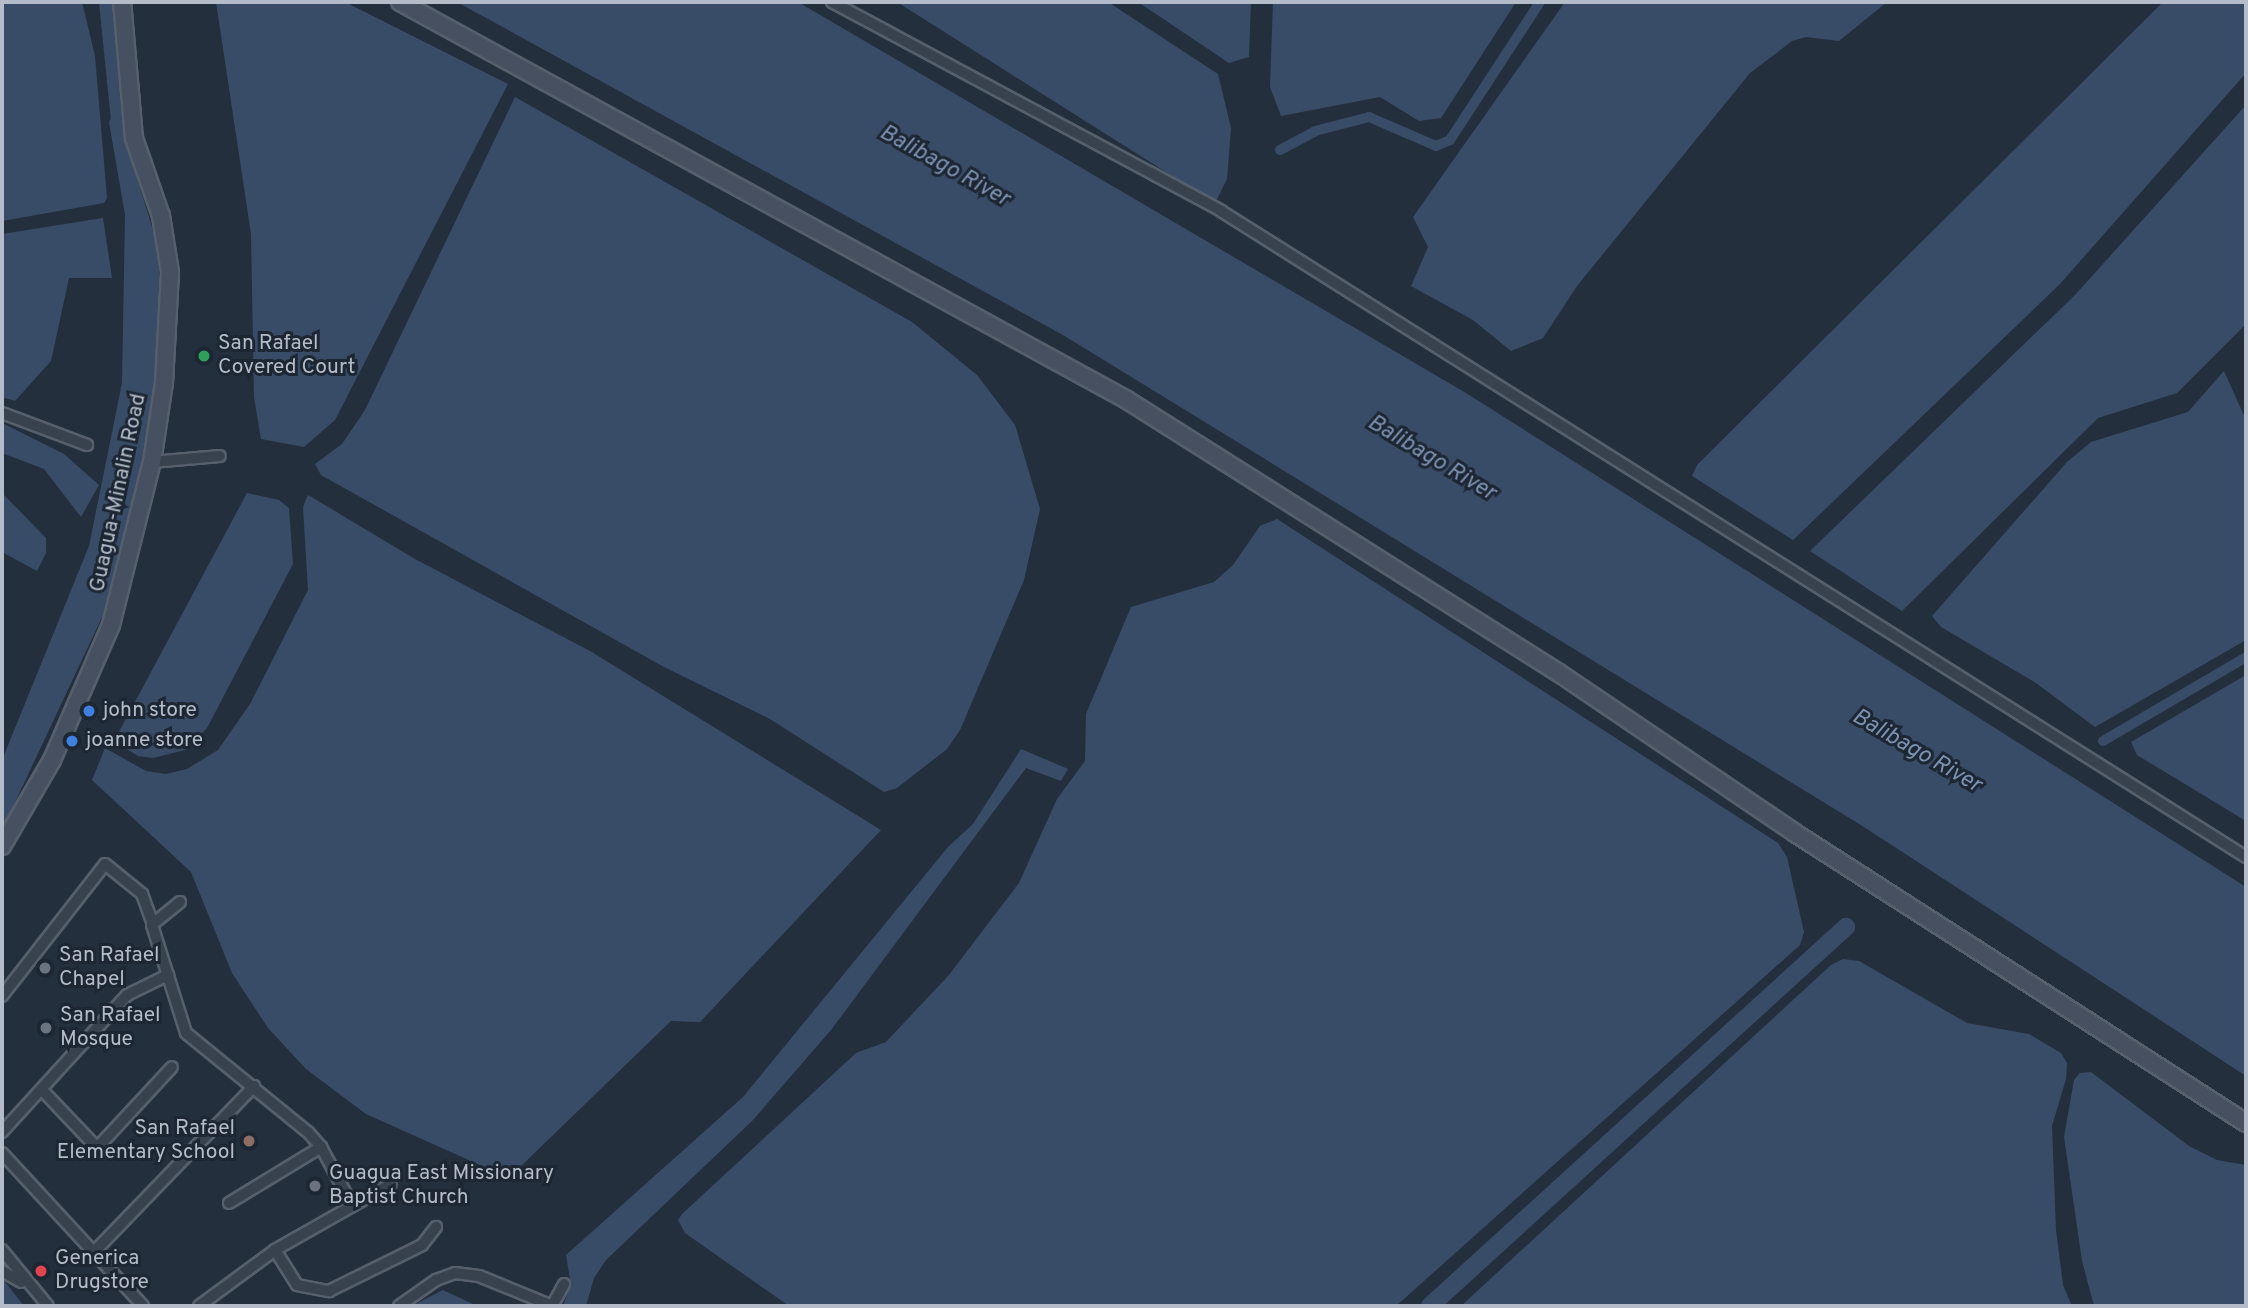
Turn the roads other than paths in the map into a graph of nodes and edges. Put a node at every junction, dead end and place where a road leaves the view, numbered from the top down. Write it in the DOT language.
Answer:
graph roads {
  1 [pos="122,2"];
  2 [pos="400,2"];
  3 [pos="832,2"];
  4 [pos="2,413"];
  5 [pos="86,445"];
  6 [pos="220,456"];
  7 [pos="152,462"];
  8 [pos="2,846"];
  9 [pos="2246,857"];
  10 [pos="180,902"];
  11 [pos="152,922"];
  12 [pos="168,975"];
  13 [pos="2,996"];
  14 [pos="172,1067"];
  15 [pos="254,1086"];
  16 [pos="43,1091"];
  17 [pos="2246,1123"];
  18 [pos="2,1132"];
  19 [pos="321,1147"];
  20 [pos="2,1153"];
  21 [pos="391,1184"];
  22 [pos="229,1203"];
  23 [pos="352,1205"];
  24 [pos="436,1227"];
  25 [pos="2,1250"];
  26 [pos="275,1250"];
  27 [pos="93,1253"];
  28 [pos="2,1271"];
  29 [pos="564,1284"];
  30 [pos="40,1306"];
  31 [pos="48,1306"];
  32 [pos="142,1306"];
  33 [pos="199,1306"];
  34 [pos="400,1306"];
  1 -- 7 [label="street, Guagua-Minalin Road"];
  2 -- 17 [label="street"];
  3 -- 9 [label="street"];
  4 -- 5 [label="street"];
  6 -- 7 [label="street"];
  7 -- 8 [label="street, Guagua-Minalin Road"];
  10 -- 11 [label="street"];
  11 -- 12 [label="street"];
  11 -- 13 [label="street"];
  12 -- 15 [label="street"];
  12 -- 16 [label="street"];
  14 -- 16 [label="street"];
  15 -- 19 [label="street"];
  15 -- 27 [label="street"];
  16 -- 18 [label="street"];
  19 -- 22 [label="street"];
  19 -- 23 [label="street"];
  20 -- 27 [label="street"];
  21 -- 23 [label="street"];
  23 -- 26 [label="street"];
  24 -- 26 [label="street"];
  25 -- 31 [label="street"];
  26 -- 33 [label="street"];
  27 -- 32 [label="street"];
  28 -- 30 [label="street"];
  29 -- 34 [label="street"];
}
